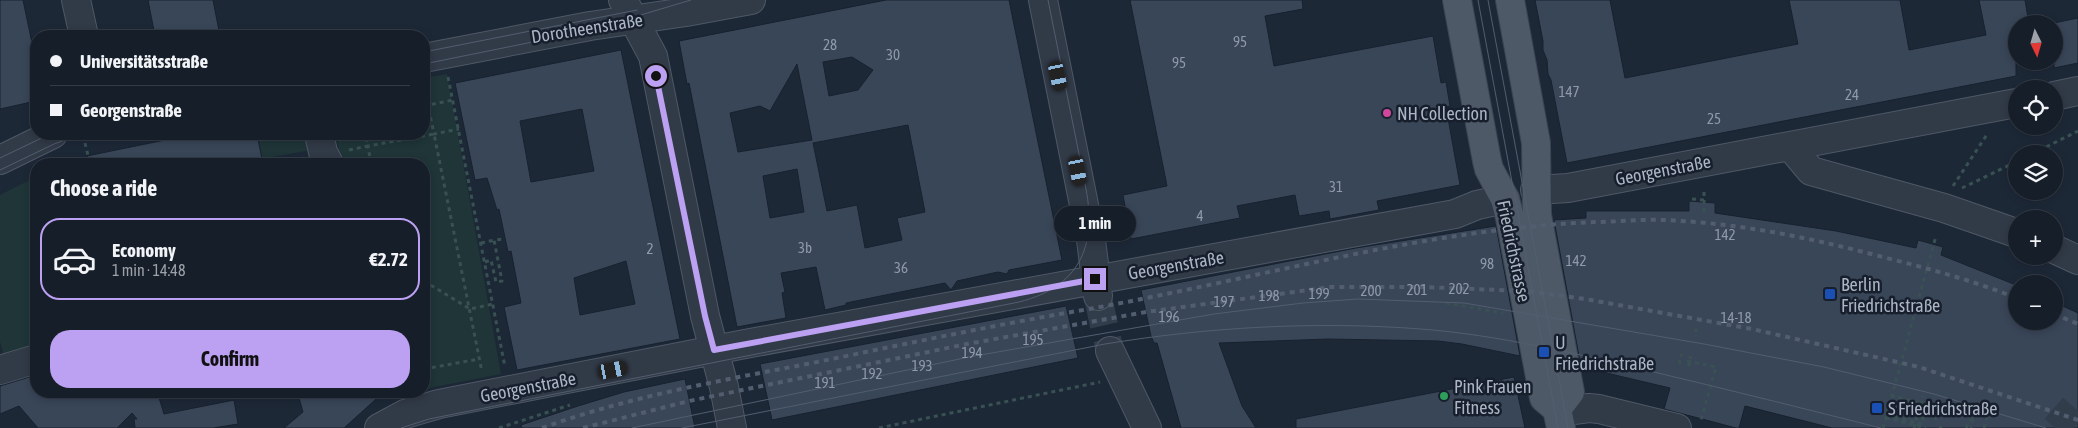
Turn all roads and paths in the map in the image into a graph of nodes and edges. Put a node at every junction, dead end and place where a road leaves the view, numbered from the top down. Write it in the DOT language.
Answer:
graph roads {
  1 [pos="76,0"];
  2 [pos="751,0"];
  3 [pos="1043,0"];
  4 [pos="1457,0"];
  5 [pos="1510,0"];
  6 [pos="628,10"];
  7 [pos="83,30"];
  8 [pos="433,56"];
  9 [pos="2078,91"];
  10 [pos="2063,94"];
  11 [pos="453,100"];
  12 [pos="430,104"];
  13 [pos="2007,105"];
  14 [pos="430,120"];
  15 [pos="459,129"];
  16 [pos="2078,131"];
  17 [pos="434,134"];
  18 [pos="430,135"];
  19 [pos="41,140"];
  20 [pos="321,140"];
  21 [pos="366,140"];
  22 [pos="401,140"];
  23 [pos="86,143"];
  24 [pos="2050,145"];
  25 [pos="368,146"];
  26 [pos="1790,146"];
  27 [pos="89,158"];
  28 [pos="326,158"];
  29 [pos="370,158"];
  30 [pos="0,160"];
  31 [pos="2008,166"];
  32 [pos="1953,187"];
  33 [pos="1535,190"];
  34 [pos="1956,191"];
  35 [pos="1704,192"];
  36 [pos="1505,199"];
  37 [pos="1692,199"];
  38 [pos="1704,200"];
  39 [pos="1704,212"];
  40 [pos="2008,230"];
  41 [pos="1936,236"];
  42 [pos="505,239"];
  43 [pos="494,240"];
  44 [pos="481,243"];
  45 [pos="2063,253"];
  46 [pos="2078,260"];
  47 [pos="484,262"];
  48 [pos="430,285"];
  49 [pos="1097,288"];
  50 [pos="1446,303"];
  51 [pos="493,304"];
  52 [pos="470,309"];
  53 [pos="1504,313"];
  54 [pos="1694,330"];
  55 [pos="1701,331"];
  56 [pos="714,350"];
  57 [pos="1110,351"];
  58 [pos="1682,354"];
  59 [pos="1690,356"];
  60 [pos="479,359"];
  61 [pos="1687,361"];
  62 [pos="30,362"];
  63 [pos="1691,362"];
  64 [pos="1680,364"];
  65 [pos="1688,366"];
  66 [pos="430,368"];
  67 [pos="0,370"];
  68 [pos="507,375"];
  69 [pos="483,380"];
  70 [pos="1100,382"];
  71 [pos="1923,396"];
  72 [pos="1891,398"];
  73 [pos="573,404"];
  74 [pos="1895,408"];
  75 [pos="1944,409"];
  76 [pos="1919,410"];
  77 [pos="1972,410"];
  78 [pos="1952,412"];
  79 [pos="1988,414"];
  80 [pos="1886,415"];
  81 [pos="1923,415"];
  82 [pos="1559,417"];
  83 [pos="1917,417"];
  84 [pos="1937,419"];
  85 [pos="1972,419"];
  86 [pos="1689,424"];
  87 [pos="1966,427"];
  88 [pos="379,428"];
  89 [pos="499,428"];
  90 [pos="732,428"];
  91 [pos="879,428"];
  92 [pos="1147,428"];
  93 [pos="1883,428"];
  94 [pos="1914,428"];
  95 [pos="1926,428"];
  96 [pos="1984,428"];
  1 -- 7 [label="street"];
  2 -- 6 [label="street, Dorotheenstraße"];
  3 -- 49 [label="street"];
  4 -- 36 [label="main road, Friedrichstrasse"];
  5 -- 33 [label="main road, Friedrichstrasse"];
  6 -- 8 [label="street, Dorotheenstraße"];
  6 -- 56 [label="street"];
  8 -- 11 [label="path"];
  9 -- 10 [label="street"];
  11 -- 12 [label="path"];
  11 -- 15 [label="path"];
  13 -- 26 [label="street, Georgenstraße"];
  13 -- 32 [label="path"];
  14 -- 17 [label="path"];
  15 -- 17 [label="path"];
  15 -- 44 [label="path"];
  16 -- 24 [label="path"];
  17 -- 18 [label="path"];
  17 -- 52 [label="path"];
  19 -- 30 [label="street"];
  20 -- 28 [label="street"];
  21 -- 25 [label="path"];
  22 -- 25 [label="path"];
  23 -- 27 [label="path"];
  25 -- 29 [label="path"];
  26 -- 33 [label="street, Georgenstraße"];
  26 -- 40 [label="street"];
  31 -- 34 [label="path"];
  33 -- 82 [label="main road, Friedrichstrasse"];
  35 -- 38 [label="path"];
  36 -- 49 [label="street, Georgenstraße"];
  36 -- 82 [label="main road, Friedrichstrasse"];
  37 -- 38 [label="path"];
  38 -- 39 [label="path"];
  41 -- 72 [label="path"];
  42 -- 43 [label="path"];
  43 -- 44 [label="path"];
  43 -- 47 [label="path"];
  44 -- 47 [label="path"];
  45 -- 46 [label="street"];
  47 -- 51 [label="path"];
  48 -- 52 [label="path"];
  49 -- 56 [label="street, Georgenstraße"];
  50 -- 53 [label="path"];
  51 -- 52 [label="path"];
  51 -- 68 [label="path"];
  52 -- 60 [label="path"];
  54 -- 55 [label="path"];
  56 -- 88 [label="street, Georgenstraße"];
  56 -- 90 [label="street"];
  57 -- 92 [label="street"];
  58 -- 64 [label="path"];
  59 -- 63 [label="path"];
  60 -- 66 [label="path"];
  60 -- 69 [label="path"];
  61 -- 63 [label="path"];
  62 -- 67 [label="street"];
  63 -- 65 [label="path"];
  63 -- 86 [label="path"];
  70 -- 91 [label="path"];
  71 -- 76 [label="path"];
  72 -- 80 [label="path"];
  72 -- 81 [label="path"];
  73 -- 89 [label="path"];
  74 -- 81 [label="path"];
  75 -- 85 [label="path"];
  76 -- 81 [label="path"];
  76 -- 83 [label="path"];
  77 -- 85 [label="path"];
  78 -- 95 [label="path"];
  79 -- 96 [label="path"];
  80 -- 81 [label="path"];
  80 -- 93 [label="path"];
  81 -- 83 [label="path"];
  81 -- 84 [label="path"];
  82 -- 86 [label="street"];
  83 -- 94 [label="path"];
  85 -- 87 [label="path"];
}
